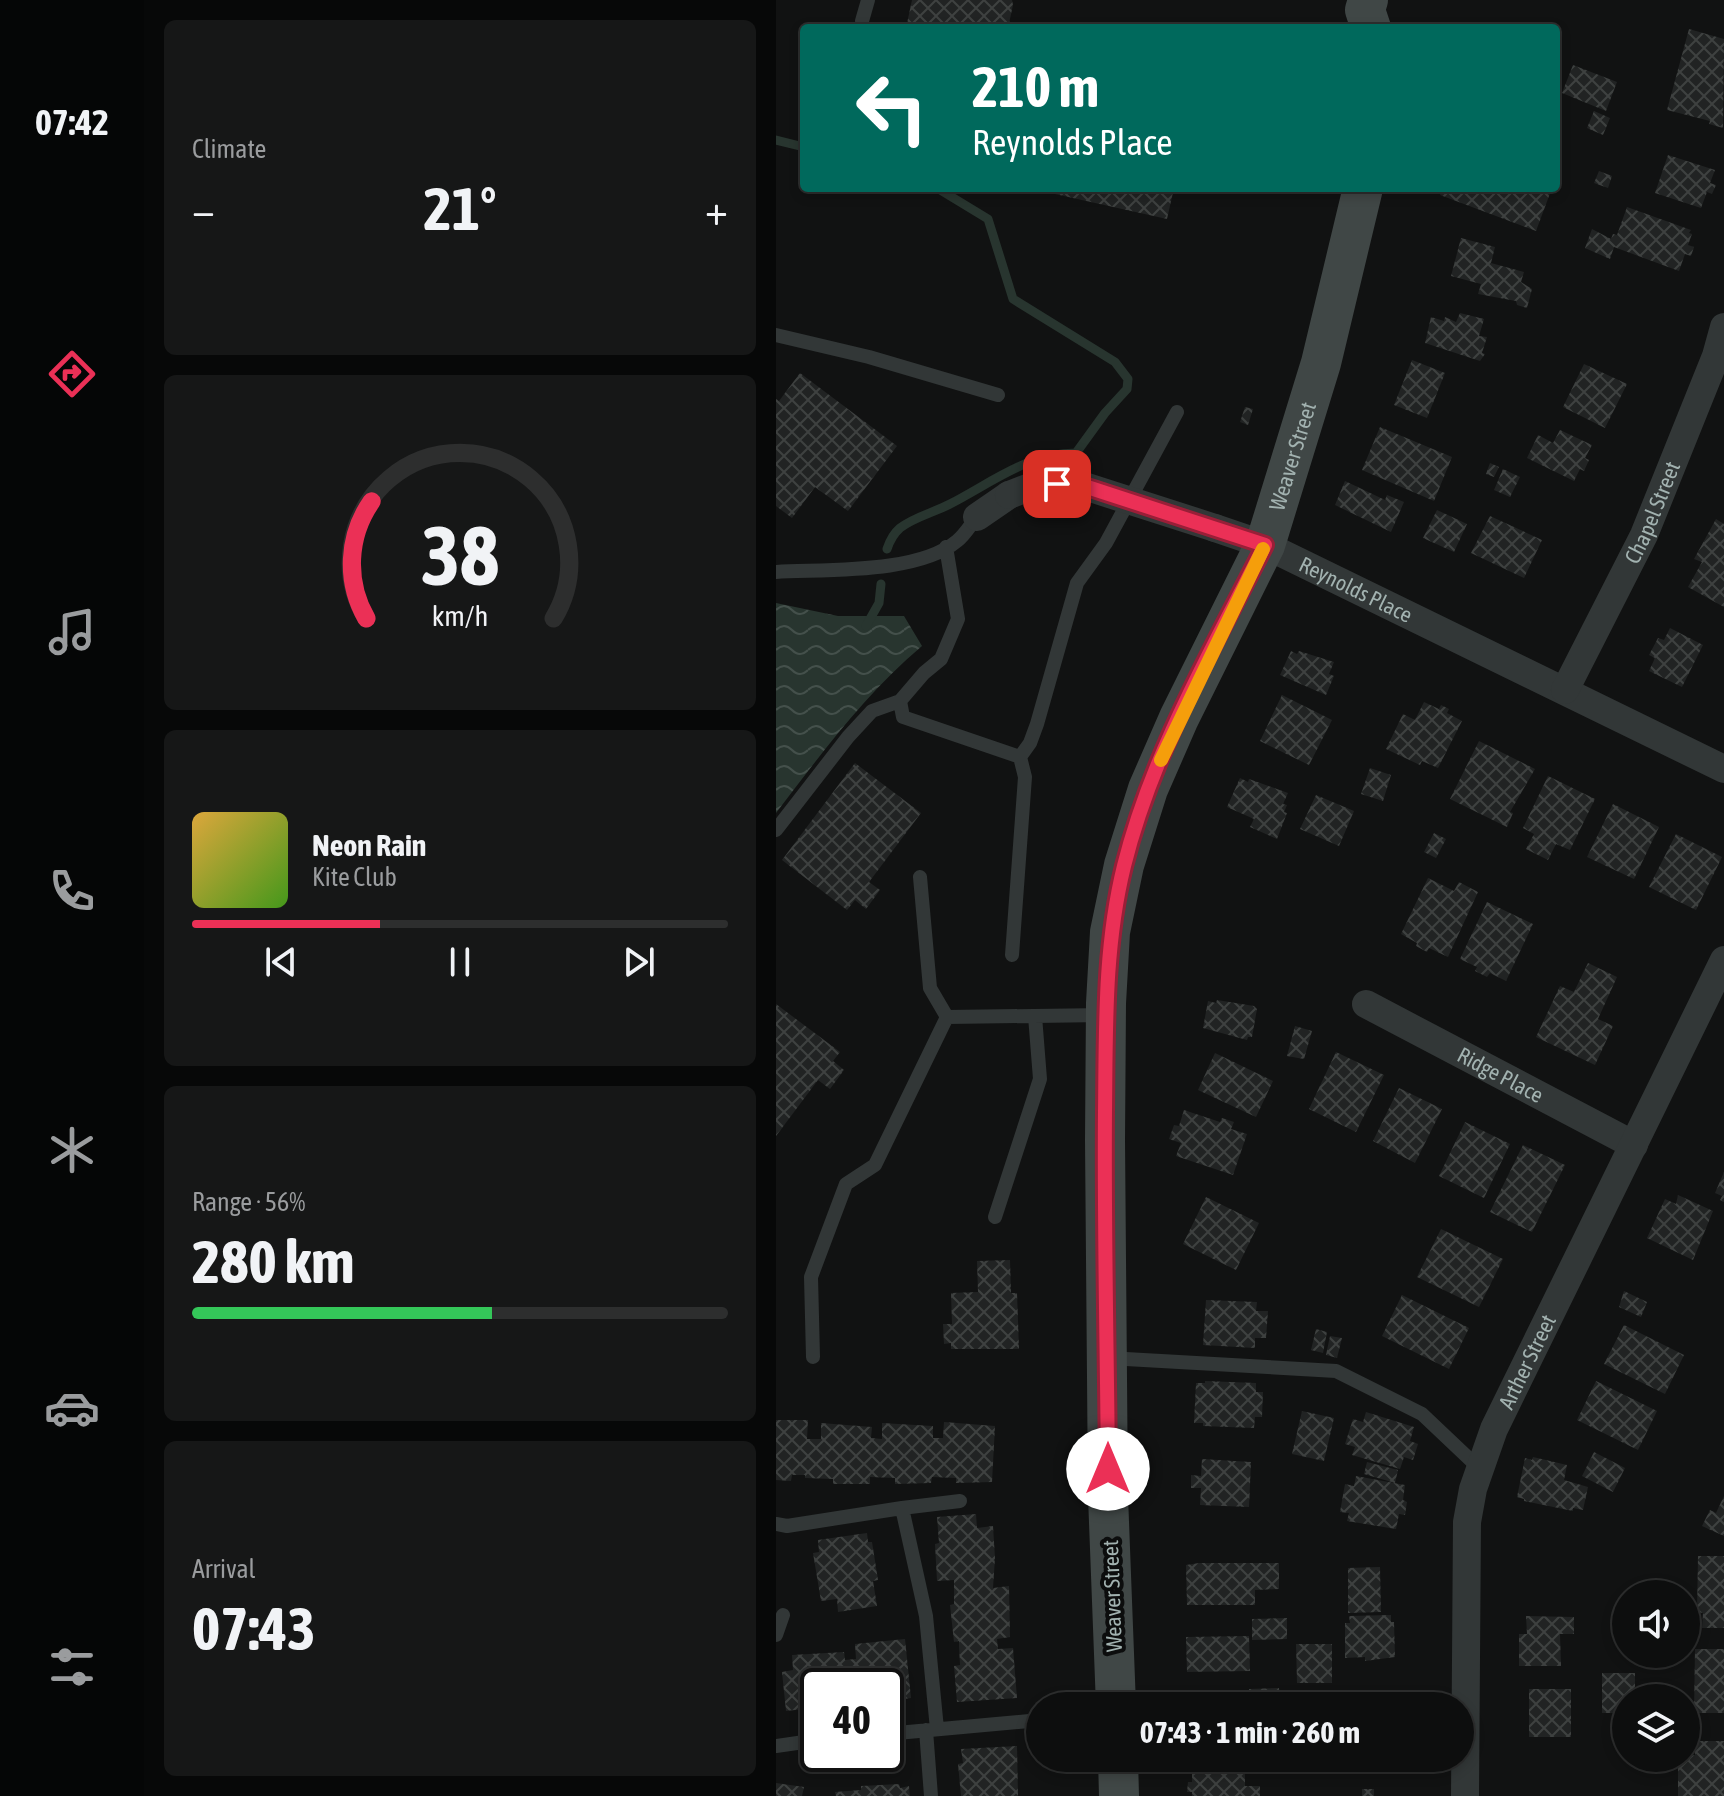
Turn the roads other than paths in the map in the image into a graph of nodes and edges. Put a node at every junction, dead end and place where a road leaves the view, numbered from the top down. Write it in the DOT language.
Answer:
graph roads {
  1 [pos="868,0"];
  2 [pos="862,21"];
  3 [pos="1362,192"];
  4 [pos="1724,327"];
  5 [pos="776,335"];
  6 [pos="998,395"];
  7 [pos="1177,412"];
  8 [pos="977,517"];
  9 [pos="1265,545"];
  10 [pos="946,547"];
  11 [pos="776,572"];
  12 [pos="1565,690"];
  13 [pos="900,701"];
  14 [pos="1020,757"];
  15 [pos="1724,769"];
  16 [pos="776,830"];
  17 [pos="920,877"];
  18 [pos="1012,955"];
  19 [pos="1724,960"];
  20 [pos="1366,1004"];
  21 [pos="1106,1015"];
  22 [pos="1035,1016"];
  23 [pos="947,1017"];
  24 [pos="1634,1145"];
  25 [pos="995,1217"];
  26 [pos="813,1357"];
  27 [pos="1107,1358"];
  28 [pos="1479,1468"];
  29 [pos="960,1501"];
  30 [pos="902,1508"];
  31 [pos="776,1524"];
  32 [pos="783,1615"];
  33 [pos="776,1635"];
  34 [pos="1115,1692"];
  35 [pos="1026,1721"];
  36 [pos="932,1730"];
  37 [pos="904,1732"];
  38 [pos="800,1743"];
  39 [pos="776,1746"];
  40 [pos="1118,1772"];
  41 [pos="931,1796"];
  42 [pos="1119,1796"];
  43 [pos="1465,1796"];
  1 -- 2 [label="lane"];
  3 -- 9 [label="street, Weaver Street"];
  4 -- 12 [label="street, Chapel Street"];
  5 -- 6 [label="lane"];
  7 -- 14 [label="lane"];
  8 -- 9 [label="street, Reynolds Place, bridge"];
  8 -- 10 [label="lane"];
  9 -- 12 [label="street, Reynolds Place"];
  9 -- 21 [label="street, Weaver Street"];
  10 -- 11 [label="lane"];
  10 -- 13 [label="lane"];
  12 -- 15 [label="street, Reynolds Place"];
  13 -- 14 [label="lane"];
  13 -- 16 [label="lane"];
  14 -- 18 [label="lane"];
  17 -- 23 [label="lane"];
  19 -- 24 [label="street, Arther Street"];
  20 -- 24 [label="street, Ridge Place"];
  21 -- 22 [label="lane"];
  21 -- 27 [label="street, Weaver Street"];
  22 -- 23 [label="lane"];
  22 -- 25 [label="lane"];
  23 -- 26 [label="lane"];
  24 -- 28 [label="street, Arther Street"];
  27 -- 28 [label="lane"];
  27 -- 34 [label="street, Weaver Street"];
  28 -- 43 [label="street, Arther Street"];
  29 -- 30 [label="lane"];
  30 -- 31 [label="lane"];
  30 -- 36 [label="lane"];
  32 -- 33 [label="lane"];
  35 -- 36 [label="lane"];
  36 -- 37 [label="lane"];
  36 -- 41 [label="lane"];
  38 -- 39 [label="lane"];
  40 -- 42 [label="street"];
}
